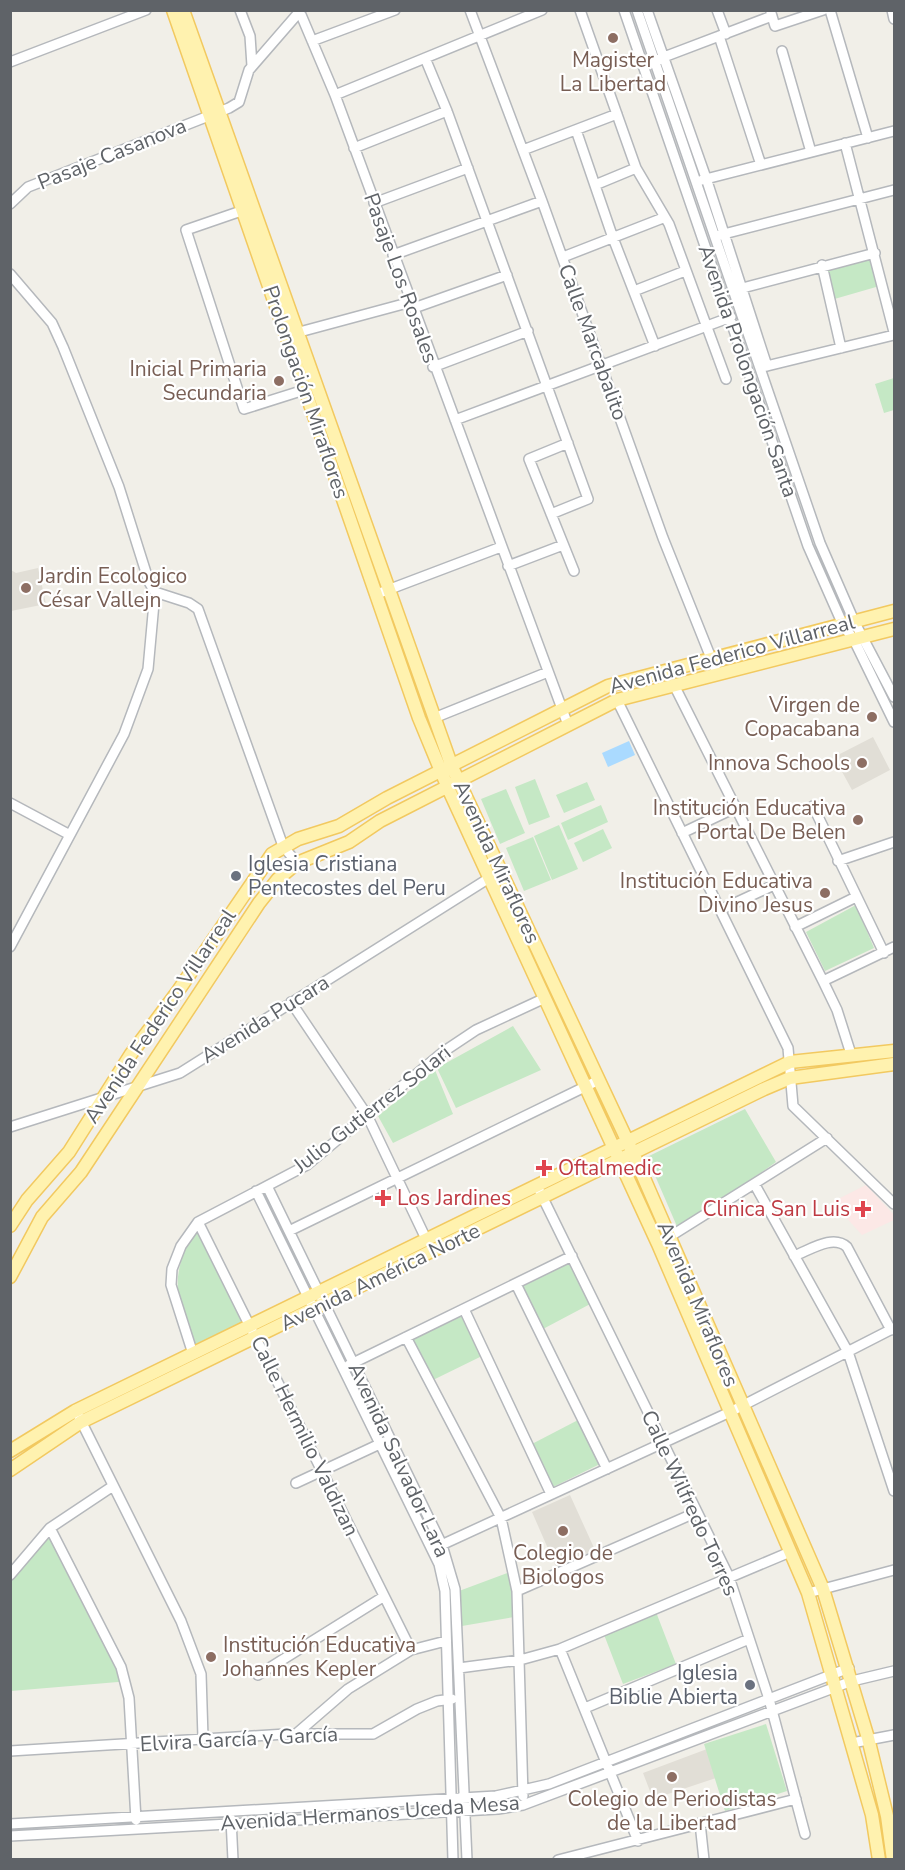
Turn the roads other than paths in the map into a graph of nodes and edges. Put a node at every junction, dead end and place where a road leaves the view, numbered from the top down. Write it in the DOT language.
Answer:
graph roads {
  1 [pos="146,10"];
  2 [pos="172,10"];
  3 [pos="183,10"];
  4 [pos="240,10"];
  5 [pos="395,10"];
  6 [pos="470,10"];
  7 [pos="542,10"];
  8 [pos="580,10"];
  9 [pos="624,10"];
  10 [pos="637,10"];
  11 [pos="647,10"];
  12 [pos="717,10"];
  13 [pos="822,10"];
  14 [pos="830,10"];
  15 [pos="892,10"];
  16 [pos="300,11"];
  17 [pos="526,14"];
  18 [pos="772,18"];
  19 [pos="894,19"];
  20 [pos="723,35"];
  21 [pos="479,36"];
  22 [pos="312,41"];
  23 [pos="782,51"];
  24 [pos="425,58"];
  25 [pos="10,62"];
  26 [pos="653,62"];
  27 [pos="252,66"];
  28 [pos="335,95"];
  29 [pos="447,111"];
  30 [pos="214,113"];
  31 [pos="617,114"];
  32 [pos="576,130"];
  33 [pos="894,131"];
  34 [pos="868,138"];
  35 [pos="845,143"];
  36 [pos="354,148"];
  37 [pos="523,150"];
  38 [pos="811,152"];
  39 [pos="761,165"];
  40 [pos="468,168"];
  41 [pos="636,168"];
  42 [pos="701,180"];
  43 [pos="595,185"];
  44 [pos="684,185"];
  45 [pos="894,190"];
  46 [pos="861,197"];
  47 [pos="542,201"];
  48 [pos="374,203"];
  49 [pos="10,204"];
  50 [pos="247,209"];
  51 [pos="663,218"];
  52 [pos="487,219"];
  53 [pos="719,235"];
  54 [pos="613,238"];
  55 [pos="875,253"];
  56 [pos="393,255"];
  57 [pos="563,257"];
  58 [pos="822,265"];
  59 [pos="686,271"];
  60 [pos="10,274"];
  61 [pos="507,275"];
  62 [pos="736,289"];
  63 [pos="634,291"];
  64 [pos="413,305"];
  65 [pos="741,313"];
  66 [pos="728,319"];
  67 [pos="705,328"];
  68 [pos="528,331"];
  69 [pos="894,333"];
  70 [pos="291,334"];
  71 [pos="655,346"];
  72 [pos="841,348"];
  73 [pos="603,366"];
  74 [pos="433,367"];
  75 [pos="763,367"];
  76 [pos="748,371"];
  77 [pos="726,379"];
  78 [pos="548,386"];
  79 [pos="304,390"];
  80 [pos="455,420"];
  81 [pos="568,443"];
  82 [pos="551,514"];
  83 [pos="820,543"];
  84 [pos="563,545"];
  85 [pos="808,546"];
  86 [pos="501,547"];
  87 [pos="508,566"];
  88 [pos="574,571"];
  89 [pos="390,589"];
  90 [pos="155,592"];
  91 [pos="377,594"];
  92 [pos="894,610"];
  93 [pos="848,623"];
  94 [pos="894,629"];
  95 [pos="859,639"];
  96 [pos="710,657"];
  97 [pos="548,672"];
  98 [pos="717,673"];
  99 [pos="674,684"];
  100 [pos="617,700"];
  101 [pos="892,702"];
  102 [pos="562,709"];
  103 [pos="434,718"];
  104 [pos="894,722"];
  105 [pos="568,725"];
  106 [pos="447,770"];
  107 [pos="458,780"];
  108 [pos="448,788"];
  109 [pos="10,803"];
  110 [pos="813,806"];
  111 [pos="737,807"];
  112 [pos="682,833"];
  113 [pos="70,835"];
  114 [pos="894,842"];
  115 [pos="284,846"];
  116 [pos="838,861"];
  117 [pos="297,863"];
  118 [pos="501,872"];
  119 [pos="489,877"];
  120 [pos="774,885"];
  121 [pos="856,897"];
  122 [pos="720,910"];
  123 [pos="795,927"];
  124 [pos="10,947"];
  125 [pos="894,947"];
  126 [pos="884,953"];
  127 [pos="823,981"];
  128 [pos="555,986"];
  129 [pos="544,995"];
  130 [pos="291,1002"];
  131 [pos="894,1051"];
  132 [pos="851,1054"];
  133 [pos="790,1062"];
  134 [pos="894,1064"];
  135 [pos="790,1078"];
  136 [pos="599,1080"];
  137 [pos="586,1086"];
  138 [pos="135,1088"];
  139 [pos="104,1097"];
  140 [pos="367,1115"];
  141 [pos="10,1127"];
  142 [pos="827,1138"];
  143 [pos="631,1148"];
  144 [pos="618,1154"];
  145 [pos="398,1179"];
  146 [pos="755,1185"];
  147 [pos="267,1186"];
  148 [pos="256,1191"];
  149 [pos="540,1192"];
  150 [pos="894,1204"];
  151 [pos="198,1222"];
  152 [pos="10,1226"];
  153 [pos="289,1231"];
  154 [pos="427,1241"];
  155 [pos="664,1242"];
  156 [pos="572,1256"];
  157 [pos="794,1256"];
  158 [pos="10,1277"];
  159 [pos="516,1284"];
  160 [pos="316,1302"];
  161 [pos="464,1309"];
  162 [pos="250,1325"];
  163 [pos="893,1328"];
  164 [pos="257,1337"];
  165 [pos="406,1337"];
  166 [pos="848,1352"];
  167 [pos="193,1354"];
  168 [pos="354,1363"];
  169 [pos="341,1368"];
  170 [pos="736,1409"];
  171 [pos="78,1416"];
  172 [pos="392,1438"];
  173 [pos="24,1440"];
  174 [pos="663,1443"];
  175 [pos="379,1444"];
  176 [pos="10,1451"];
  177 [pos="33,1452"];
  178 [pos="607,1469"];
  179 [pos="10,1470"];
  180 [pos="323,1470"];
  181 [pos="296,1483"];
  182 [pos="113,1486"];
  183 [pos="894,1491"];
  184 [pos="551,1494"];
  185 [pos="697,1512"];
  186 [pos="501,1518"];
  187 [pos="50,1528"];
  188 [pos="442,1545"];
  189 [pos="433,1550"];
  190 [pos="790,1552"];
  191 [pos="894,1570"];
  192 [pos="10,1575"];
  193 [pos="729,1576"];
  194 [pos="823,1589"];
  195 [pos="517,1591"];
  196 [pos="808,1593"];
  197 [pos="383,1597"];
  198 [pos="749,1639"];
  199 [pos="446,1641"];
  200 [pos="560,1649"];
  201 [pos="411,1650"];
  202 [pos="520,1660"];
  203 [pos="459,1668"];
  204 [pos="894,1671"];
  205 [pos="258,1675"];
  206 [pos="850,1675"];
  207 [pos="834,1681"];
  208 [pos="459,1698"];
  209 [pos="769,1699"];
  210 [pos="448,1700"];
  211 [pos="585,1708"];
  212 [pos="772,1712"];
  213 [pos="296,1734"];
  214 [pos="894,1735"];
  215 [pos="203,1738"];
  216 [pos="868,1738"];
  217 [pos="852,1743"];
  218 [pos="132,1745"];
  219 [pos="10,1751"];
  220 [pos="606,1763"];
  221 [pos="611,1774"];
  222 [pos="523,1792"];
  223 [pos="464,1798"];
  224 [pos="451,1799"];
  225 [pos="796,1799"];
  226 [pos="358,1804"];
  227 [pos="523,1805"];
  228 [pos="231,1811"];
  229 [pos="465,1811"];
  230 [pos="451,1812"];
  231 [pos="136,1816"];
  232 [pos="359,1816"];
  233 [pos="231,1822"];
  234 [pos="700,1823"];
  235 [pos="10,1824"];
  236 [pos="136,1829"];
  237 [pos="805,1834"];
  238 [pos="10,1836"];
  239 [pos="638,1841"];
  240 [pos="233,1860"];
  241 [pos="453,1860"];
  242 [pos="467,1860"];
  243 [pos="558,1860"];
  244 [pos="704,1860"];
  245 [pos="879,1860"];
  246 [pos="893,1860"];
  1 -- 25 [label="street"];
  2 -- 30 [label="main road, Prolongación Miraflores"];
  3 -- 30 [label="main road, Prolongación Miraflores"];
  4 -- 27 [label="street"];
  5 -- 22 [label="street"];
  6 -- 21 [label="street, Calle Marcabalito"];
  7 -- 17 [label="street"];
  8 -- 31 [label="street"];
  9 -- 26 [label="street, Avenida Prolongación Santa"];
  10 -- 26 [label="street, Avenida Prolongación Santa"];
  11 -- 26 [label="street, Avenida Prolongación Santa"];
  12 -- 20 [label="street"];
  13 -- 18 [label="street"];
  14 -- 34 [label="street"];
  15 -- 19 [label="street"];
  16 -- 22 [label="street, Pasaje Los Rosales"];
  16 -- 27 [label="street"];
  17 -- 21 [label="street"];
  18 -- 20 [label="street"];
  20 -- 26 [label="street"];
  20 -- 39 [label="street"];
  21 -- 24 [label="street"];
  21 -- 37 [label="street, Calle Marcabalito"];
  22 -- 28 [label="street, Pasaje Los Rosales"];
  23 -- 38 [label="street"];
  24 -- 28 [label="street"];
  24 -- 29 [label="street"];
  26 -- 42 [label="street, Avenida Prolongación Santa"];
  26 -- 44 [label="street, Avenida Prolongación Santa"];
  27 -- 30 [label="street, Pasaje Casanova"];
  28 -- 36 [label="street, Pasaje Los Rosales"];
  29 -- 36 [label="street"];
  29 -- 40 [label="street"];
  30 -- 49 [label="street, Pasaje Casanova"];
  30 -- 50 [label="main road, Prolongación Miraflores"];
  31 -- 32 [label="street"];
  31 -- 41 [label="street"];
  32 -- 37 [label="street"];
  32 -- 43 [label="street"];
  33 -- 34 [label="street"];
  34 -- 35 [label="street"];
  35 -- 38 [label="street"];
  35 -- 46 [label="street"];
  36 -- 48 [label="street, Pasaje Los Rosales"];
  37 -- 47 [label="street, Calle Marcabalito"];
  38 -- 39 [label="street"];
  39 -- 42 [label="street"];
  40 -- 48 [label="street"];
  40 -- 52 [label="street"];
  41 -- 43 [label="street"];
  41 -- 51 [label="street"];
  42 -- 44 [label="street"];
  42 -- 53 [label="street, Avenida Prolongación Santa"];
  43 -- 54 [label="street"];
  44 -- 66 [label="street, Avenida Prolongación Santa"];
  45 -- 46 [label="street"];
  46 -- 53 [label="street"];
  46 -- 55 [label="street"];
  47 -- 52 [label="street"];
  47 -- 57 [label="street, Calle Marcabalito"];
  48 -- 56 [label="street, Pasaje Los Rosales"];
  50 -- 70 [label="main road, Prolongación Miraflores"];
  50 -- 79 [label="street"];
  51 -- 54 [label="street"];
  51 -- 59 [label="street"];
  52 -- 56 [label="street"];
  52 -- 61 [label="street"];
  53 -- 62 [label="street, Avenida Prolongación Santa"];
  54 -- 57 [label="street"];
  54 -- 63 [label="street"];
  55 -- 58 [label="street"];
  55 -- 69 [label="street"];
  56 -- 64 [label="street, Pasaje Los Rosales"];
  57 -- 73 [label="street, Calle Marcabalito"];
  58 -- 62 [label="street"];
  58 -- 72 [label="street"];
  59 -- 63 [label="street"];
  59 -- 67 [label="street"];
  60 -- 90 [label="street"];
  61 -- 64 [label="street"];
  61 -- 68 [label="street"];
  62 -- 65 [label="street, Avenida Prolongación Santa"];
  62 -- 75 [label="street"];
  63 -- 71 [label="street"];
  64 -- 70 [label="street"];
  64 -- 74 [label="street, Pasaje Los Rosales"];
  65 -- 66 [label="street"];
  65 -- 75 [label="street, Avenida Prolongación Santa"];
  66 -- 67 [label="street"];
  66 -- 76 [label="street, Avenida Prolongación Santa"];
  67 -- 71 [label="street"];
  67 -- 77 [label="street"];
  68 -- 74 [label="street"];
  68 -- 78 [label="street"];
  69 -- 72 [label="street"];
  70 -- 79 [label="main road, Prolongación Miraflores"];
  70 -- 89 [label="main road, Prolongación Miraflores"];
  71 -- 73 [label="street"];
  72 -- 75 [label="street"];
  73 -- 78 [label="street"];
  73 -- 96 [label="street, Calle Marcabalito"];
  74 -- 80 [label="street, Pasaje Los Rosales"];
  75 -- 76 [label="street"];
  75 -- 83 [label="street, Avenida Prolongación Santa"];
  76 -- 85 [label="street, Avenida Prolongación Santa"];
  78 -- 80 [label="street"];
  78 -- 81 [label="street"];
  79 -- 91 [label="main road, Prolongación Miraflores"];
  80 -- 86 [label="street, Pasaje Los Rosales"];
  81 -- 82 [label="street"];
  81 -- 82 [label="street"];
  82 -- 84 [label="street"];
  83 -- 85 [label="street"];
  83 -- 93 [label="street, Avenida Prolongación Santa"];
  84 -- 87 [label="street"];
  84 -- 88 [label="street"];
  85 -- 93 [label="street, Avenida Prolongación Santa"];
  86 -- 87 [label="street, Pasaje Los Rosales"];
  86 -- 89 [label="street"];
  87 -- 97 [label="street, Pasaje Los Rosales"];
  89 -- 91 [label="street"];
  89 -- 103 [label="main road, Prolongación Miraflores"];
  90 -- 113 [label="street"];
  90 -- 115 [label="street"];
  91 -- 106 [label="main road, Prolongación Miraflores"];
  92 -- 93 [label="main road, Avenida Federico Villarreal"];
  93 -- 95 [label="street, Avenida Prolongación Santa"];
  93 -- 96 [label="main road, Avenida Federico Villarreal"];
  94 -- 95 [label="main road, Avenida Federico Villarreal"];
  95 -- 98 [label="main road, Avenida Federico Villarreal"];
  95 -- 101 [label="street, Avenida Prolongación Santa"];
  96 -- 98 [label="street, Calle Marcabalito"];
  96 -- 102 [label="main road, Avenida Federico Villarreal"];
  97 -- 102 [label="street, Pasaje Los Rosales"];
  97 -- 103 [label="street"];
  98 -- 99 [label="main road, Avenida Federico Villarreal"];
  99 -- 100 [label="main road, Avenida Federico Villarreal"];
  99 -- 111 [label="street"];
  100 -- 105 [label="main road, Avenida Federico Villarreal"];
  100 -- 112 [label="street"];
  101 -- 104 [label="street, Avenida Prolongación Santa"];
  102 -- 105 [label="street, Pasaje Los Rosales"];
  102 -- 106 [label="main road, Avenida Federico Villarreal"];
  103 -- 106 [label="main road, Prolongación Miraflores"];
  105 -- 107 [label="main road, Avenida Federico Villarreal"];
  106 -- 107 [label="main road, Avenida Miraflores"];
  106 -- 108 [label="main road, Avenida Miraflores"];
  106 -- 115 [label="main road, Avenida Federico Villarreal"];
  107 -- 108 [label="main road"];
  107 -- 118 [label="main road, Avenida Miraflores"];
  108 -- 117 [label="main road, Avenida Federico Villarreal"];
  108 -- 119 [label="main road, Avenida Miraflores"];
  109 -- 113 [label="street"];
  110 -- 116 [label="street"];
  111 -- 112 [label="street"];
  111 -- 120 [label="street"];
  112 -- 122 [label="street"];
  113 -- 124 [label="street"];
  114 -- 116 [label="street"];
  115 -- 117 [label="street"];
  115 -- 139 [label="main road, Avenida Federico Villarreal"];
  116 -- 121 [label="street"];
  117 -- 138 [label="main road, Avenida Federico Villarreal"];
  118 -- 119 [label="street, Avenida Pucara"];
  118 -- 128 [label="main road, Avenida Miraflores"];
  119 -- 129 [label="main road, Avenida Miraflores"];
  119 -- 130 [label="street, Avenida Pucara"];
  120 -- 122 [label="street"];
  120 -- 123 [label="street"];
  121 -- 123 [label="street"];
  121 -- 126 [label="street"];
  122 -- 133 [label="street"];
  123 -- 127 [label="street"];
  125 -- 126 [label="street"];
  126 -- 127 [label="street"];
  127 -- 132 [label="street"];
  128 -- 129 [label="main road"];
  128 -- 136 [label="main road, Avenida Miraflores"];
  129 -- 137 [label="main road, Avenida Miraflores"];
  129 -- 140 [label="street, Julio Gutierrez Solari"];
  130 -- 138 [label="street, Avenida Pucara"];
  130 -- 140 [label="street"];
  131 -- 132 [label="main road, Avenida América Norte"];
  132 -- 133 [label="main road, Avenida América Norte"];
  133 -- 135 [label="street"];
  133 -- 143 [label="main road, Avenida América Norte"];
  134 -- 135 [label="main road, Avenida América Norte"];
  135 -- 142 [label="street"];
  135 -- 143 [label="main road, Avenida América Norte"];
  136 -- 137 [label="street"];
  136 -- 143 [label="main road, Avenida Miraflores"];
  137 -- 144 [label="main road, Avenida Miraflores"];
  137 -- 145 [label="street"];
  138 -- 139 [label="street, Avenida Pucara"];
  138 -- 158 [label="main road, Avenida Federico Villarreal"];
  139 -- 141 [label="street, Avenida Pucara"];
  139 -- 152 [label="main road, Avenida Federico Villarreal"];
  140 -- 145 [label="street"];
  140 -- 147 [label="street, Julio Gutierrez Solari"];
  142 -- 146 [label="street"];
  142 -- 150 [label="street"];
  143 -- 144 [label="main road, Avenida América Norte"];
  143 -- 155 [label="main road, Avenida Miraflores"];
  144 -- 149 [label="main road, Avenida América Norte"];
  144 -- 155 [label="main road, Avenida Miraflores"];
  145 -- 153 [label="street"];
  145 -- 154 [label="street"];
  146 -- 155 [label="street"];
  146 -- 157 [label="street"];
  147 -- 148 [label="street, Julio Gutierrez Solari"];
  147 -- 153 [label="street, Avenida Salvador Lara"];
  148 -- 151 [label="street, Julio Gutierrez Solari"];
  148 -- 160 [label="street, Avenida Salvador Lara"];
  149 -- 154 [label="main road, Avenida América Norte"];
  149 -- 156 [label="street, Calle Wilfredo Torres"];
  149 -- 160 [label="main road, Avenida América Norte"];
  151 -- 162 [label="street, Calle Hermilio Valdizan"];
  151 -- 167 [label="street, Julio Gutierrez Solari"];
  153 -- 160 [label="street, Avenida Salvador Lara"];
  154 -- 160 [label="main road, Avenida América Norte"];
  155 -- 170 [label="main road, Avenida Miraflores"];
  156 -- 159 [label="street"];
  156 -- 174 [label="street, Calle Wilfredo Torres"];
  157 -- 163 [label="street"];
  157 -- 166 [label="street"];
  159 -- 161 [label="street"];
  159 -- 178 [label="street"];
  160 -- 162 [label="main road, Avenida América Norte"];
  160 -- 164 [label="main road, Avenida América Norte"];
  160 -- 168 [label="street, Avenida Salvador Lara"];
  160 -- 169 [label="street, Avenida Salvador Lara"];
  161 -- 165 [label="street"];
  161 -- 184 [label="street"];
  162 -- 164 [label="street, Calle Hermilio Valdizan"];
  162 -- 167 [label="main road, Avenida América Norte"];
  163 -- 166 [label="street"];
  164 -- 171 [label="main road, Avenida América Norte"];
  164 -- 180 [label="street, Calle Hermilio Valdizan"];
  165 -- 168 [label="street"];
  165 -- 186 [label="street"];
  166 -- 170 [label="street"];
  166 -- 183 [label="street"];
  167 -- 171 [label="main road, Avenida América Norte"];
  168 -- 169 [label="street"];
  168 -- 172 [label="street, Avenida Salvador Lara"];
  169 -- 175 [label="street, Avenida Salvador Lara"];
  170 -- 174 [label="street"];
  170 -- 190 [label="main road, Avenida Miraflores"];
  170 -- 194 [label="main road, Avenida Miraflores"];
  171 -- 173 [label="main road, Avenida América Norte"];
  171 -- 177 [label="main road, Avenida América Norte"];
  171 -- 182 [label="street"];
  172 -- 175 [label="street"];
  172 -- 188 [label="street, Avenida Salvador Lara"];
  173 -- 176 [label="main road, Avenida América Norte"];
  173 -- 177 [label="main road"];
  174 -- 178 [label="street"];
  174 -- 185 [label="street, Calle Wilfredo Torres"];
  175 -- 180 [label="street"];
  175 -- 189 [label="street, Avenida Salvador Lara"];
  177 -- 179 [label="main road, Avenida América Norte"];
  178 -- 184 [label="street"];
  180 -- 181 [label="street"];
  180 -- 197 [label="street, Calle Hermilio Valdizan"];
  182 -- 187 [label="street"];
  182 -- 215 [label="street"];
  184 -- 186 [label="street"];
  185 -- 193 [label="street, Calle Wilfredo Torres"];
  185 -- 195 [label="street"];
  186 -- 188 [label="street"];
  186 -- 195 [label="street"];
  187 -- 192 [label="street"];
  187 -- 218 [label="street"];
  188 -- 189 [label="street"];
  188 -- 203 [label="street, Avenida Salvador Lara"];
  189 -- 199 [label="street, Avenida Salvador Lara"];
  190 -- 193 [label="street"];
  190 -- 196 [label="main road, Avenida Miraflores"];
  191 -- 194 [label="street"];
  193 -- 198 [label="street, Calle Wilfredo Torres"];
  193 -- 200 [label="street"];
  194 -- 196 [label="street"];
  194 -- 206 [label="main road, Avenida Miraflores"];
  195 -- 202 [label="street"];
  196 -- 207 [label="main road, Avenida Miraflores"];
  197 -- 201 [label="street, Calle Hermilio Valdizan"];
  197 -- 205 [label="street"];
  198 -- 209 [label="street, Calle Wilfredo Torres"];
  198 -- 211 [label="street"];
  199 -- 201 [label="street"];
  199 -- 210 [label="street, Avenida Salvador Lara"];
  200 -- 202 [label="street"];
  200 -- 211 [label="street"];
  201 -- 213 [label="street"];
  202 -- 203 [label="street"];
  202 -- 222 [label="street"];
  203 -- 208 [label="street, Avenida Salvador Lara"];
  204 -- 206 [label="street, Avenida Hermanos Uceda Mesa"];
  206 -- 207 [label="street, Avenida Hermanos Uceda Mesa"];
  206 -- 216 [label="main road, Avenida Miraflores"];
  207 -- 209 [label="street, Avenida Hermanos Uceda Mesa"];
  207 -- 212 [label="street, Avenida Hermanos Uceda Mesa"];
  207 -- 217 [label="main road, Avenida Miraflores"];
  208 -- 210 [label="street, Elvira García y García"];
  208 -- 223 [label="street, Avenida Salvador Lara"];
  209 -- 212 [label="street, Calle Wilfredo Torres"];
  209 -- 220 [label="street, Avenida Hermanos Uceda Mesa"];
  210 -- 213 [label="street, Elvira García y García"];
  210 -- 224 [label="street, Avenida Salvador Lara"];
  211 -- 220 [label="street"];
  212 -- 221 [label="street, Avenida Hermanos Uceda Mesa"];
  212 -- 225 [label="street, Calle Wilfredo Torres"];
  213 -- 215 [label="street, Elvira García y García"];
  214 -- 216 [label="street"];
  215 -- 218 [label="street, Elvira García y García"];
  216 -- 217 [label="street"];
  216 -- 246 [label="main road, Avenida Miraflores"];
  217 -- 245 [label="main road, Avenida Miraflores"];
  218 -- 219 [label="street, Elvira García y García"];
  218 -- 231 [label="street"];
  220 -- 221 [label="street"];
  220 -- 222 [label="street, Avenida Hermanos Uceda Mesa"];
  221 -- 227 [label="street, Avenida Hermanos Uceda Mesa"];
  221 -- 239 [label="street"];
  222 -- 223 [label="street, Avenida Hermanos Uceda Mesa"];
  222 -- 227 [label="street"];
  223 -- 224 [label="street, Avenida Hermanos Uceda Mesa"];
  223 -- 229 [label="street, Avenida Salvador Lara"];
  224 -- 226 [label="street, Avenida Hermanos Uceda Mesa"];
  224 -- 230 [label="street, Avenida Salvador Lara"];
  225 -- 234 [label="street"];
  225 -- 237 [label="street, Calle Wilfredo Torres"];
  226 -- 228 [label="street, Avenida Hermanos Uceda Mesa"];
  226 -- 232 [label="street"];
  227 -- 229 [label="street, Avenida Hermanos Uceda Mesa"];
  228 -- 231 [label="street, Avenida Hermanos Uceda Mesa"];
  228 -- 233 [label="street"];
  229 -- 230 [label="street, Avenida Hermanos Uceda Mesa"];
  229 -- 242 [label="street, Avenida Salvador Lara"];
  230 -- 232 [label="street, Avenida Hermanos Uceda Mesa"];
  230 -- 241 [label="street, Avenida Salvador Lara"];
  231 -- 235 [label="street, Avenida Hermanos Uceda Mesa"];
  231 -- 236 [label="street"];
  232 -- 233 [label="street, Avenida Hermanos Uceda Mesa"];
  233 -- 236 [label="street, Avenida Hermanos Uceda Mesa"];
  233 -- 240 [label="street"];
  234 -- 239 [label="street"];
  234 -- 244 [label="street"];
  236 -- 238 [label="street, Avenida Hermanos Uceda Mesa"];
  239 -- 243 [label="street"];
}
